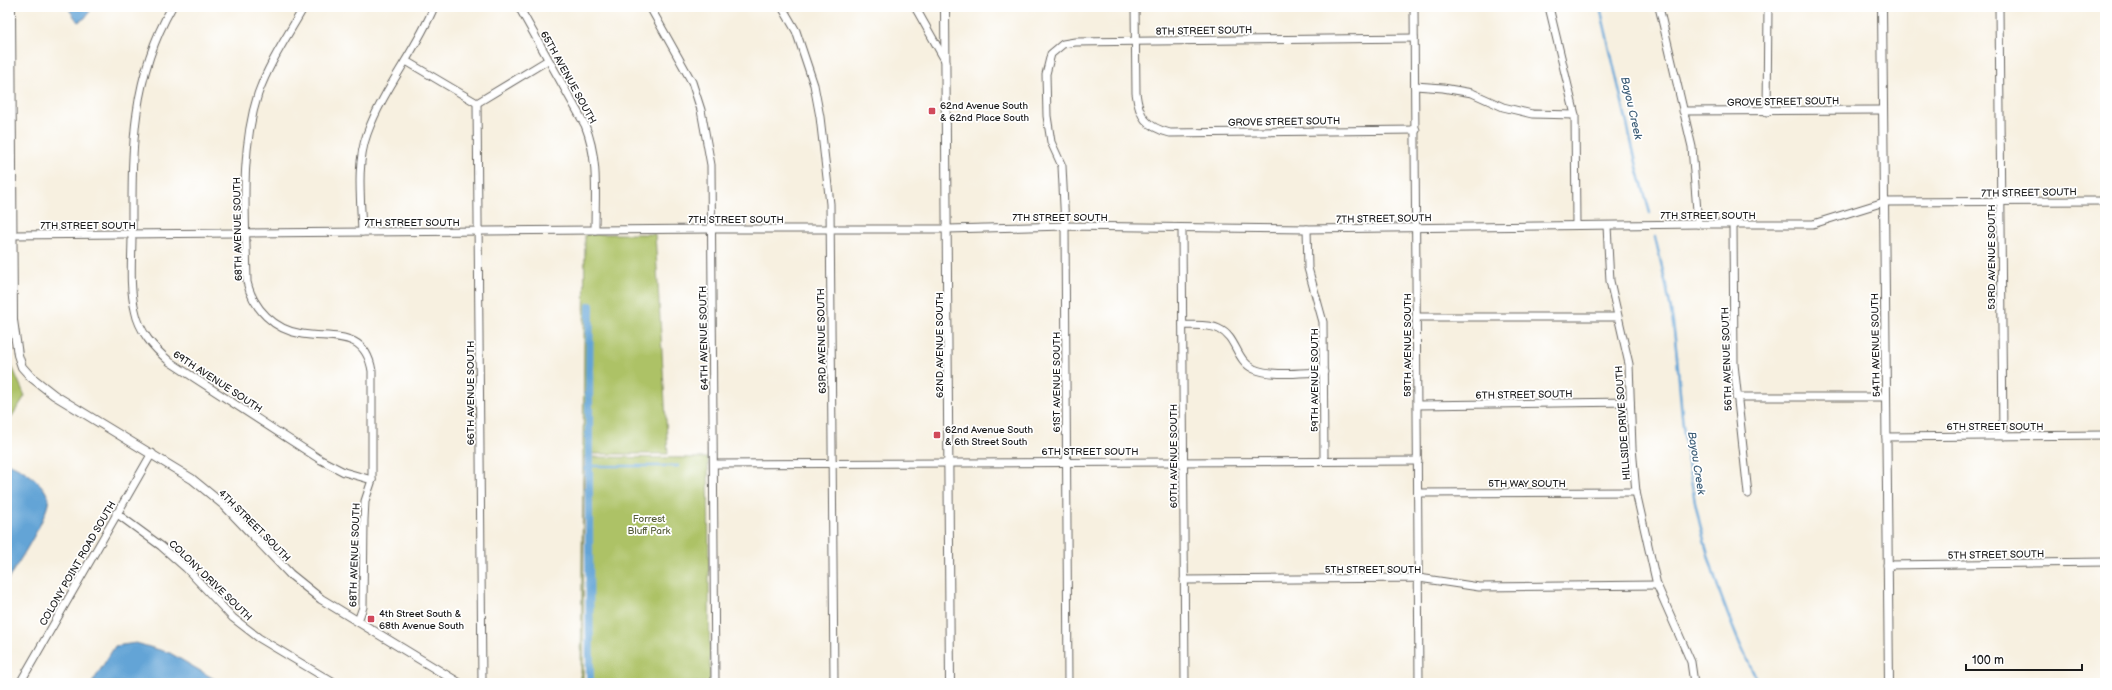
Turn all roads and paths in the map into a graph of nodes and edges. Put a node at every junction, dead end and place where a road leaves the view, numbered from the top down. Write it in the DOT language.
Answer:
graph roads {
  1 [pos="11,7"];
  2 [pos="172,7"];
  3 [pos="304,7"];
  4 [pos="434,7"];
  5 [pos="519,7"];
  6 [pos="650,7"];
  7 [pos="782,7"];
  8 [pos="915,7"];
  9 [pos="945,7"];
  10 [pos="1135,7"];
  11 [pos="1414,7"];
  12 [pos="1549,7"];
  13 [pos="1659,7"];
  14 [pos="1768,7"];
  15 [pos="1882,7"];
  16 [pos="1999,7"];
  17 [pos="1414,38"];
  18 [pos="1135,41"];
  19 [pos="548,60"];
  20 [pos="406,61"];
  21 [pos="946,62"];
  22 [pos="1416,86"];
  23 [pos="477,103"];
  24 [pos="1046,108"];
  25 [pos="1883,110"];
  26 [pos="1684,112"];
  27 [pos="1768,112"];
  28 [pos="1575,115"];
  29 [pos="1416,130"];
  30 [pos="1884,202"];
  31 [pos="2105,202"];
  32 [pos="2001,203"];
  33 [pos="1698,224"];
  34 [pos="1733,224"];
  35 [pos="1576,225"];
  36 [pos="1065,226"];
  37 [pos="1607,226"];
  38 [pos="1417,227"];
  39 [pos="1182,228"];
  40 [pos="712,229"];
  41 [pos="830,229"];
  42 [pos="1308,229"];
  43 [pos="595,230"];
  44 [pos="948,230"];
  45 [pos="362,232"];
  46 [pos="479,232"];
  47 [pos="247,233"];
  48 [pos="12,235"];
  49 [pos="132,235"];
  50 [pos="1417,316"];
  51 [pos="1616,316"];
  52 [pos="1183,325"];
  53 [pos="1324,372"];
  54 [pos="1886,396"];
  55 [pos="1736,397"];
  56 [pos="1630,402"];
  57 [pos="1418,405"];
  58 [pos="2105,435"];
  59 [pos="2003,436"];
  60 [pos="1886,437"];
  61 [pos="152,453"];
  62 [pos="1183,460"];
  63 [pos="1324,460"];
  64 [pos="1067,461"];
  65 [pos="1418,461"];
  66 [pos="949,462"];
  67 [pos="832,463"];
  68 [pos="714,464"];
  69 [pos="372,480"];
  70 [pos="1636,492"];
  71 [pos="1418,493"];
  72 [pos="1748,494"];
  73 [pos="116,513"];
  74 [pos="2105,562"];
  75 [pos="1887,565"];
  76 [pos="1419,578"];
  77 [pos="1184,580"];
  78 [pos="1657,585"];
  79 [pos="358,621"];
  80 [pos="20,683"];
  81 [pos="334,683"];
  82 [pos="459,683"];
  83 [pos="482,683"];
  84 [pos="715,683"];
  85 [pos="834,683"];
  86 [pos="950,683"];
  87 [pos="1068,683"];
  88 [pos="1185,683"];
  89 [pos="1419,683"];
  90 [pos="1694,683"];
  91 [pos="1889,683"];
  1 -- 48 [label="street, 4TH STREET SOUTH"];
  2 -- 49 [label="street, 69TH AVENUE SOUTH"];
  3 -- 47 [label="street, 68TH AVENUE SOUTH"];
  4 -- 20 [label="street"];
  5 -- 19 [label="street, 65TH AVENUE SOUTH"];
  6 -- 40 [label="street, 64TH AVENUE SOUTH"];
  7 -- 41 [label="street, 63RD AVENUE SOUTH"];
  8 -- 21 [label="street"];
  9 -- 21 [label="street, 62ND AVENUE SOUTH"];
  10 -- 18 [label="street"];
  11 -- 17 [label="street, 58TH AVENUE SOUTH"];
  12 -- 28 [label="street"];
  13 -- 26 [label="street"];
  14 -- 27 [label="street"];
  15 -- 25 [label="street, 54TH AVENUE SOUTH"];
  16 -- 32 [label="street, 53RD AVENUE SOUTH"];
  17 -- 18 [label="street, 8TH STREET SOUTH"];
  17 -- 22 [label="street, 58TH AVENUE SOUTH"];
  18 -- 24 [label="street, 8TH STREET SOUTH"];
  18 -- 29 [label="street, GROVE STREET SOUTH"];
  19 -- 23 [label="street"];
  19 -- 43 [label="street, 65TH AVENUE SOUTH"];
  20 -- 23 [label="street"];
  20 -- 45 [label="street"];
  21 -- 44 [label="street, 62ND AVENUE SOUTH"];
  22 -- 28 [label="street"];
  22 -- 29 [label="street, 58TH AVENUE SOUTH"];
  23 -- 46 [label="street, 66TH AVENUE SOUTH"];
  24 -- 36 [label="street, 61ST AVENUE SOUTH"];
  25 -- 27 [label="street, GROVE STREET SOUTH"];
  25 -- 30 [label="street, 54TH AVENUE SOUTH"];
  26 -- 27 [label="street, GROVE STREET SOUTH"];
  26 -- 33 [label="street"];
  28 -- 35 [label="street"];
  29 -- 38 [label="street, 58TH AVENUE SOUTH"];
  30 -- 32 [label="street, 7TH STREET SOUTH"];
  30 -- 34 [label="street, 7TH STREET SOUTH"];
  30 -- 54 [label="street, 54TH AVENUE SOUTH"];
  31 -- 32 [label="street, 7TH STREET SOUTH"];
  32 -- 59 [label="street, 53RD AVENUE SOUTH"];
  33 -- 34 [label="street, 7TH STREET SOUTH"];
  33 -- 37 [label="street, 7TH STREET SOUTH"];
  34 -- 55 [label="street, 56TH AVENUE SOUTH"];
  35 -- 37 [label="street, 7TH STREET SOUTH"];
  35 -- 38 [label="street, 7TH STREET SOUTH"];
  36 -- 39 [label="street, 7TH STREET SOUTH"];
  36 -- 44 [label="street, 7TH STREET SOUTH"];
  36 -- 64 [label="street, 61ST AVENUE SOUTH"];
  37 -- 51 [label="street, HILLSIDE DRIVE SOUTH"];
  38 -- 42 [label="street, 7TH STREET SOUTH"];
  38 -- 50 [label="street, 58TH AVENUE SOUTH"];
  39 -- 42 [label="street, 7TH STREET SOUTH"];
  39 -- 52 [label="street, 60TH AVENUE SOUTH"];
  40 -- 41 [label="street, 7TH STREET SOUTH"];
  40 -- 43 [label="street, 7TH STREET SOUTH"];
  40 -- 68 [label="street, 64TH AVENUE SOUTH"];
  41 -- 44 [label="street, 7TH STREET SOUTH"];
  41 -- 67 [label="street, 63RD AVENUE SOUTH"];
  42 -- 53 [label="street, 59TH AVENUE SOUTH"];
  43 -- 46 [label="street, 7TH STREET SOUTH"];
  44 -- 66 [label="street, 62ND AVENUE SOUTH"];
  45 -- 46 [label="street, 7TH STREET SOUTH"];
  45 -- 47 [label="street, 7TH STREET SOUTH"];
  46 -- 83 [label="street, 66TH AVENUE SOUTH"];
  47 -- 49 [label="street, 7TH STREET SOUTH"];
  47 -- 69 [label="street, 68TH AVENUE SOUTH"];
  48 -- 49 [label="street, 7TH STREET SOUTH"];
  48 -- 61 [label="street, 4TH STREET SOUTH"];
  49 -- 69 [label="street, 69TH AVENUE SOUTH"];
  50 -- 51 [label="street"];
  50 -- 57 [label="street, 58TH AVENUE SOUTH"];
  51 -- 56 [label="street, HILLSIDE DRIVE SOUTH"];
  52 -- 53 [label="street"];
  52 -- 62 [label="street, 60TH AVENUE SOUTH"];
  53 -- 63 [label="street, 59TH AVENUE SOUTH"];
  54 -- 55 [label="street"];
  54 -- 60 [label="street, 54TH AVENUE SOUTH"];
  55 -- 72 [label="street, 56TH AVENUE SOUTH"];
  56 -- 57 [label="street, 6TH STREET SOUTH"];
  56 -- 70 [label="street, HILLSIDE DRIVE SOUTH"];
  57 -- 65 [label="street, 58TH AVENUE SOUTH"];
  58 -- 59 [label="street, 6TH STREET SOUTH"];
  59 -- 60 [label="street, 6TH STREET SOUTH"];
  60 -- 75 [label="street, 54TH AVENUE SOUTH"];
  61 -- 73 [label="street, COLONY POINT ROAD SOUTH"];
  61 -- 79 [label="street, 4TH STREET SOUTH"];
  62 -- 63 [label="street, 6TH STREET SOUTH"];
  62 -- 64 [label="street, 6TH STREET SOUTH"];
  62 -- 77 [label="street, 60TH AVENUE SOUTH"];
  63 -- 65 [label="street, 6TH STREET SOUTH"];
  64 -- 66 [label="street, 6TH STREET SOUTH"];
  64 -- 87 [label="street, 61ST AVENUE SOUTH"];
  65 -- 71 [label="street, 58TH AVENUE SOUTH"];
  66 -- 67 [label="street, 6TH STREET SOUTH"];
  66 -- 86 [label="street, 62ND AVENUE SOUTH"];
  67 -- 68 [label="street, 6TH STREET SOUTH"];
  67 -- 85 [label="street, 63RD AVENUE SOUTH"];
  68 -- 84 [label="street, 64TH AVENUE SOUTH"];
  69 -- 79 [label="street, 68TH AVENUE SOUTH"];
  70 -- 71 [label="street, 5TH WAY SOUTH"];
  70 -- 78 [label="street, HILLSIDE DRIVE SOUTH"];
  71 -- 76 [label="street, 58TH AVENUE SOUTH"];
  73 -- 80 [label="street, COLONY POINT ROAD SOUTH"];
  73 -- 81 [label="street, COLONY DRIVE SOUTH"];
  74 -- 75 [label="street, 5TH STREET SOUTH"];
  75 -- 91 [label="street, 54TH AVENUE SOUTH"];
  76 -- 77 [label="street, 5TH STREET SOUTH"];
  76 -- 78 [label="street, 5TH STREET SOUTH"];
  76 -- 89 [label="street, 58TH AVENUE SOUTH"];
  77 -- 88 [label="street, 60TH AVENUE SOUTH"];
  78 -- 90 [label="street, HILLSIDE DRIVE SOUTH"];
  79 -- 82 [label="street, 4TH STREET SOUTH"];
}
